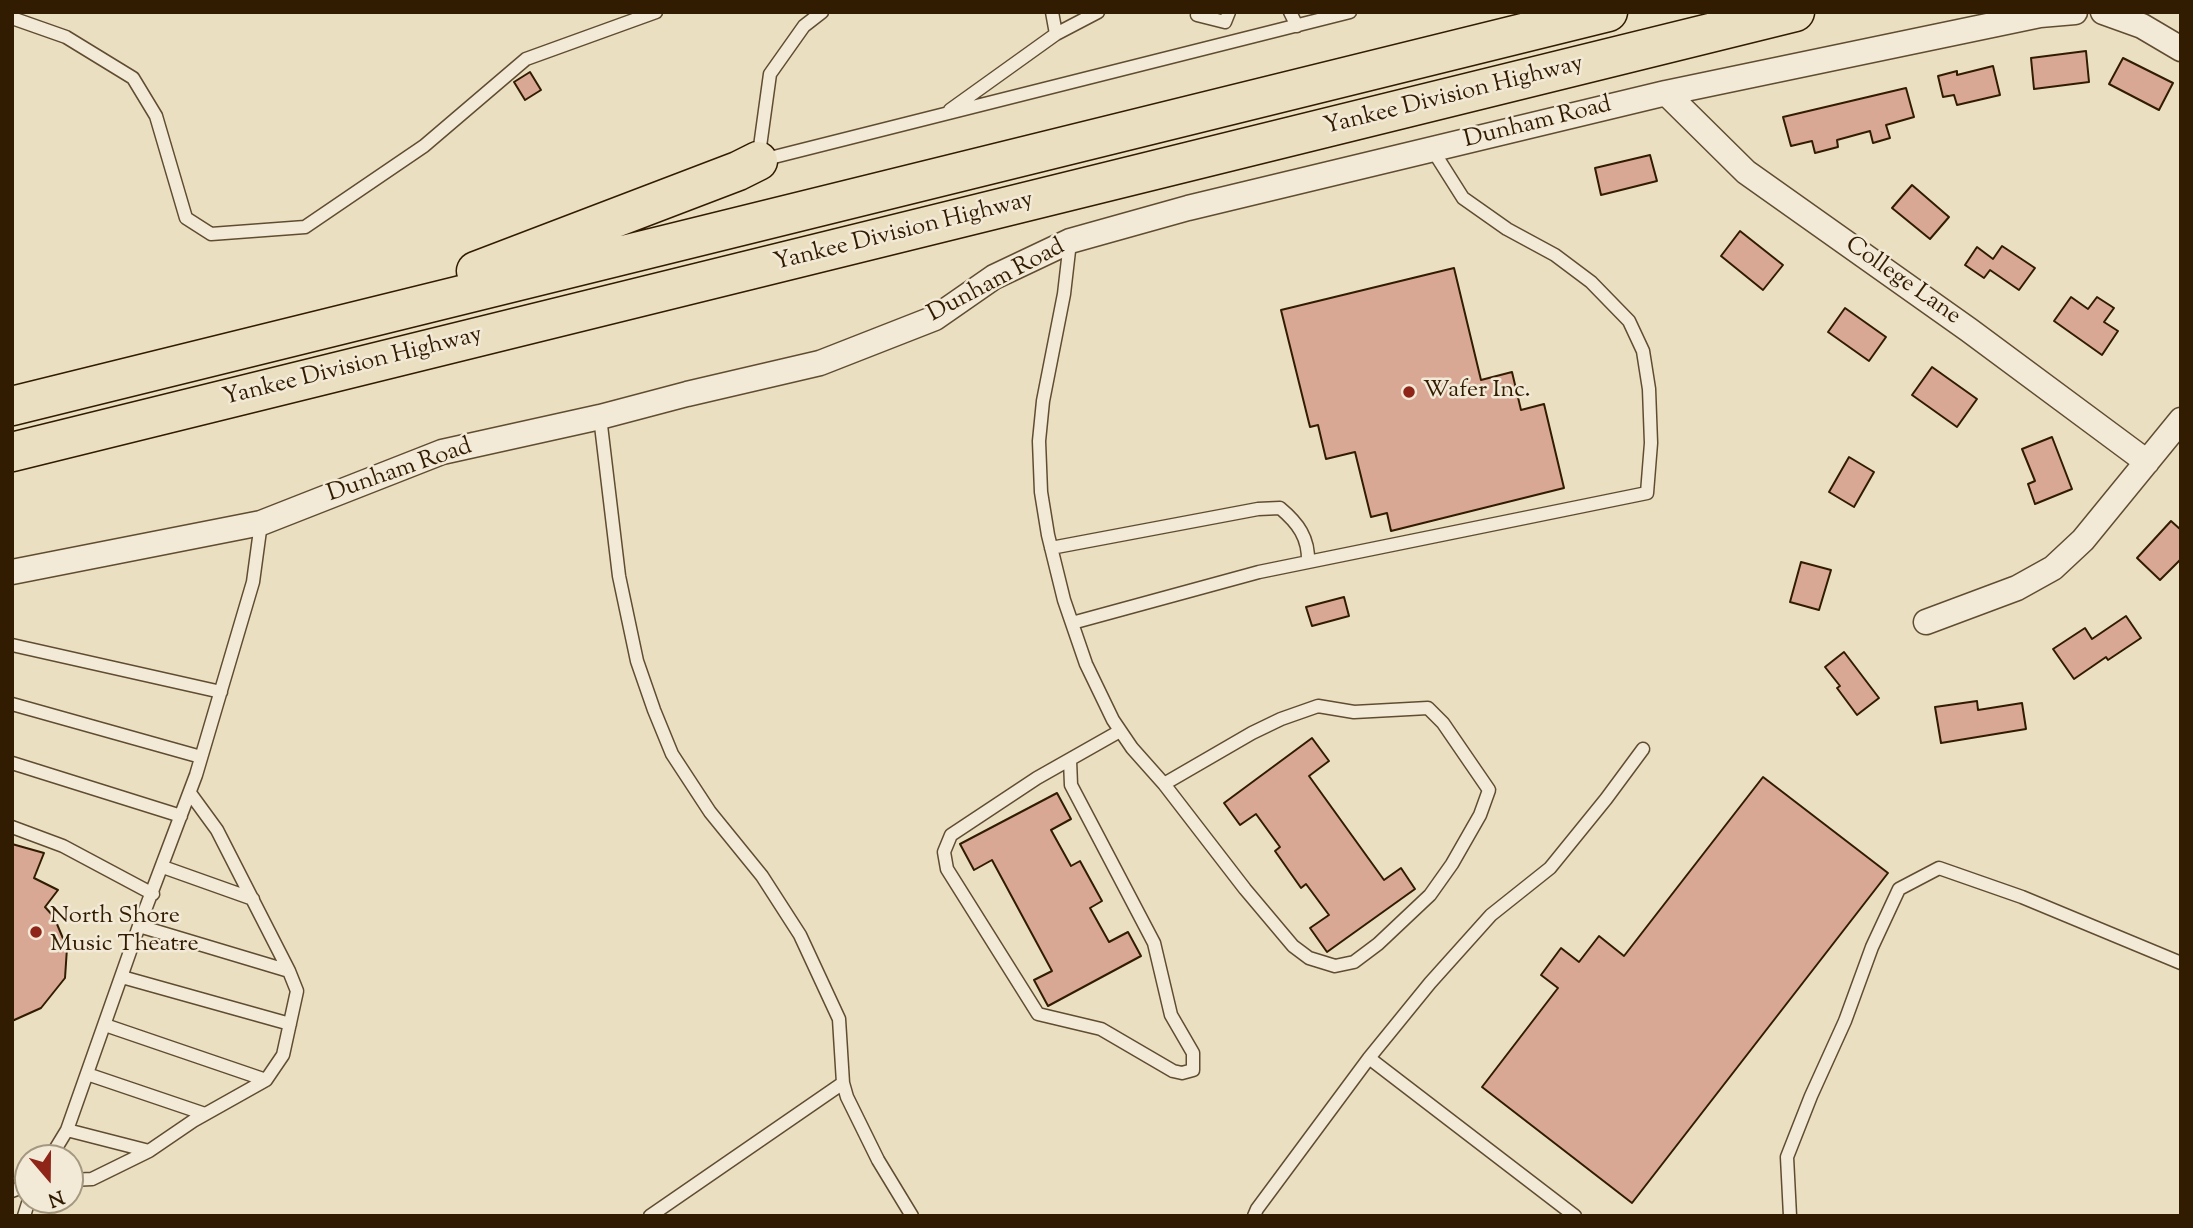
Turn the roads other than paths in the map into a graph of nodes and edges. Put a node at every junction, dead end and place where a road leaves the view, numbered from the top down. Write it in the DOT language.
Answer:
graph roads {
  1 [pos="656,12"];
  2 [pos="822,12"];
  3 [pos="1098,12"];
  4 [pos="1290,12"];
  5 [pos="1350,12"];
  6 [pos="1608,12"];
  7 [pos="1795,12"];
  8 [pos="2075,12"];
  9 [pos="2103,12"];
  10 [pos="1051,13"];
  11 [pos="1197,15"];
  12 [pos="1225,16"];
  13 [pos="12,18"];
  14 [pos="1297,26"];
  15 [pos="1056,34"];
  16 [pos="1235,41"];
  17 [pos="2181,49"];
  18 [pos="1666,93"];
  19 [pos="944,114"];
  20 [pos="1432,149"];
  21 [pos="758,161"];
  22 [pos="1070,242"];
  23 [pos="320,330"];
  24 [pos="12,406"];
  25 [pos="600,417"];
  26 [pos="2181,421"];
  27 [pos="12,452"];
  28 [pos="2147,462"];
  29 [pos="261,523"];
  30 [pos="1051,548"];
  31 [pos="1308,562"];
  32 [pos="12,572"];
  33 [pos="1926,622"];
  34 [pos="1072,623"];
  35 [pos="12,645"];
  36 [pos="220,692"];
  37 [pos="12,704"];
  38 [pos="1120,731"];
  39 [pos="1643,749"];
  40 [pos="201,757"];
  41 [pos="1070,760"];
  42 [pos="12,763"];
  43 [pos="1164,784"];
  44 [pos="190,793"];
  45 [pos="181,816"];
  46 [pos="12,827"];
  47 [pos="163,867"];
  48 [pos="153,894"];
  49 [pos="253,900"];
  50 [pos="139,926"];
  51 [pos="2181,962"];
  52 [pos="289,971"];
  53 [pos="122,977"];
  54 [pos="290,1024"];
  55 [pos="105,1025"];
  56 [pos="1369,1058"];
  57 [pos="87,1074"];
  58 [pos="265,1080"];
  59 [pos="843,1083"];
  60 [pos="205,1114"];
  61 [pos="67,1130"];
  62 [pos="58,1144"];
  63 [pos="149,1151"];
  64 [pos="84,1179"];
  65 [pos="656,1214"];
  66 [pos="912,1216"];
  67 [pos="1254,1216"];
  68 [pos="1575,1216"];
  69 [pos="1790,1216"];
  1 -- 13 [label="lane"];
  2 -- 21 [label="lane"];
  3 -- 15 [label="lane"];
  4 -- 14 [label="lane"];
  5 -- 14 [label="lane"];
  6 -- 23 [label="highway, Yankee Division Highway"];
  7 -- 27 [label="highway, Yankee Division Highway"];
  8 -- 18 [label="street, Dunham Road"];
  9 -- 17 [label="street"];
  10 -- 15 [label="lane"];
  11 -- 12 [label="lane"];
  12 -- 16 [label="lane"];
  14 -- 16 [label="lane"];
  15 -- 19 [label="lane"];
  16 -- 19 [label="lane"];
  18 -- 20 [label="street, Dunham Road"];
  18 -- 28 [label="street, College Lane"];
  19 -- 21 [label="lane"];
  20 -- 22 [label="street, Dunham Road"];
  20 -- 31 [label="lane"];
  21 -- 23 [label="highway"];
  22 -- 25 [label="street, Dunham Road"];
  22 -- 30 [label="lane"];
  23 -- 24 [label="highway, Yankee Division Highway"];
  25 -- 29 [label="street, Dunham Road"];
  25 -- 59 [label="lane"];
  26 -- 28 [label="street"];
  28 -- 33 [label="street"];
  29 -- 32 [label="street, Dunham Road"];
  29 -- 36 [label="lane"];
  30 -- 31 [label="lane"];
  30 -- 34 [label="lane"];
  31 -- 34 [label="lane"];
  34 -- 38 [label="lane"];
  35 -- 36 [label="lane"];
  36 -- 40 [label="lane"];
  37 -- 40 [label="lane"];
  38 -- 41 [label="lane"];
  38 -- 43 [label="lane"];
  39 -- 56 [label="lane"];
  40 -- 44 [label="lane"];
  41 -- 41 [label="lane"];
  42 -- 45 [label="lane"];
  43 -- 43 [label="lane"];
  44 -- 45 [label="lane"];
  44 -- 49 [label="lane"];
  45 -- 47 [label="lane"];
  46 -- 48 [label="lane"];
  47 -- 48 [label="lane"];
  47 -- 49 [label="lane"];
  48 -- 50 [label="lane"];
  49 -- 52 [label="lane"];
  50 -- 52 [label="lane"];
  50 -- 53 [label="lane"];
  51 -- 69 [label="lane"];
  52 -- 54 [label="lane"];
  53 -- 54 [label="lane"];
  53 -- 55 [label="lane"];
  54 -- 58 [label="lane"];
  55 -- 57 [label="lane"];
  55 -- 58 [label="lane"];
  56 -- 67 [label="lane"];
  56 -- 68 [label="lane"];
  57 -- 60 [label="lane"];
  57 -- 61 [label="lane"];
  58 -- 60 [label="lane"];
  59 -- 65 [label="lane"];
  59 -- 66 [label="lane"];
  60 -- 63 [label="lane"];
  61 -- 62 [label="lane"];
  61 -- 63 [label="lane"];
  63 -- 64 [label="lane"];
}
